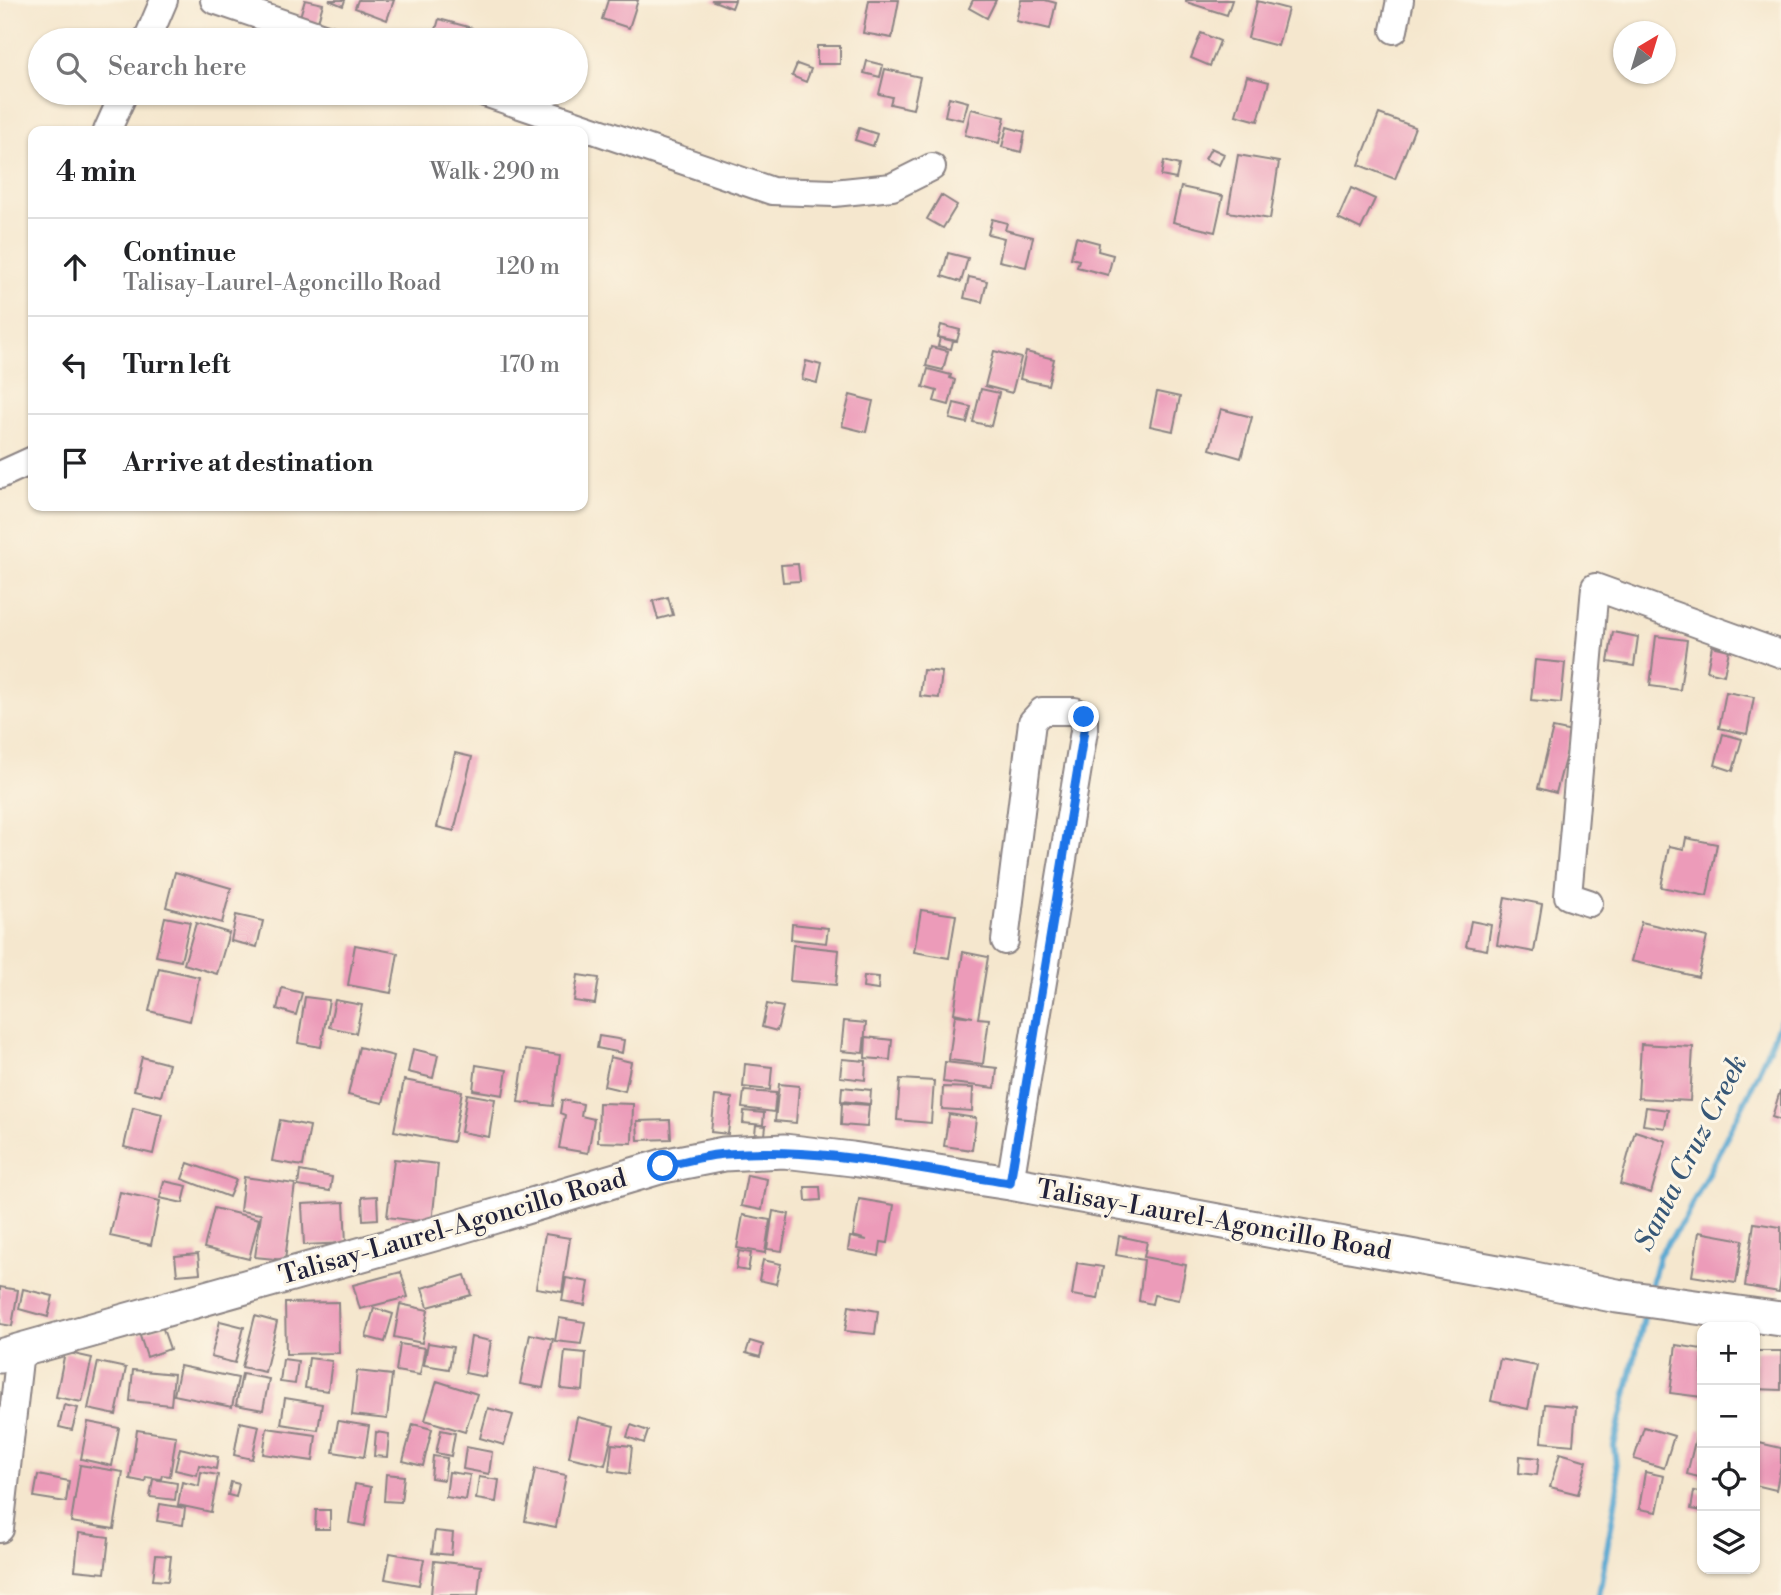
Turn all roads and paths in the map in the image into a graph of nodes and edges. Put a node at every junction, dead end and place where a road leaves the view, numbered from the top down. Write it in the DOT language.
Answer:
graph roads {
  1 [pos="164,0"];
  2 [pos="214,0"];
  3 [pos="1400,0"];
  4 [pos="152,28"];
  5 [pos="297,28"];
  6 [pos="1394,30"];
  7 [pos="119,105"];
  8 [pos="520,105"];
  9 [pos="109,126"];
  10 [pos="582,126"];
  11 [pos="588,128"];
  12 [pos="932,167"];
  13 [pos="28,462"];
  14 [pos="0,475"];
  15 [pos="1781,654"];
  16 [pos="1590,903"];
  17 [pos="1005,941"];
  18 [pos="1010,1183"];
  19 [pos="1781,1319"];
  20 [pos="10,1353"];
  21 [pos="0,1529"];
  1 -- 4 [label="street"];
  2 -- 5 [label="street"];
  3 -- 6 [label="street"];
  7 -- 9 [label="street"];
  8 -- 10 [label="street"];
  11 -- 12 [label="street"];
  13 -- 14 [label="street"];
  15 -- 16 [label="street"];
  17 -- 18 [label="street"];
  18 -- 19 [label="main road, Talisay-Laurel-Agoncillo Road"];
  18 -- 20 [label="main road, Talisay-Laurel-Agoncillo Road"];
  20 -- 21 [label="street"];
}
